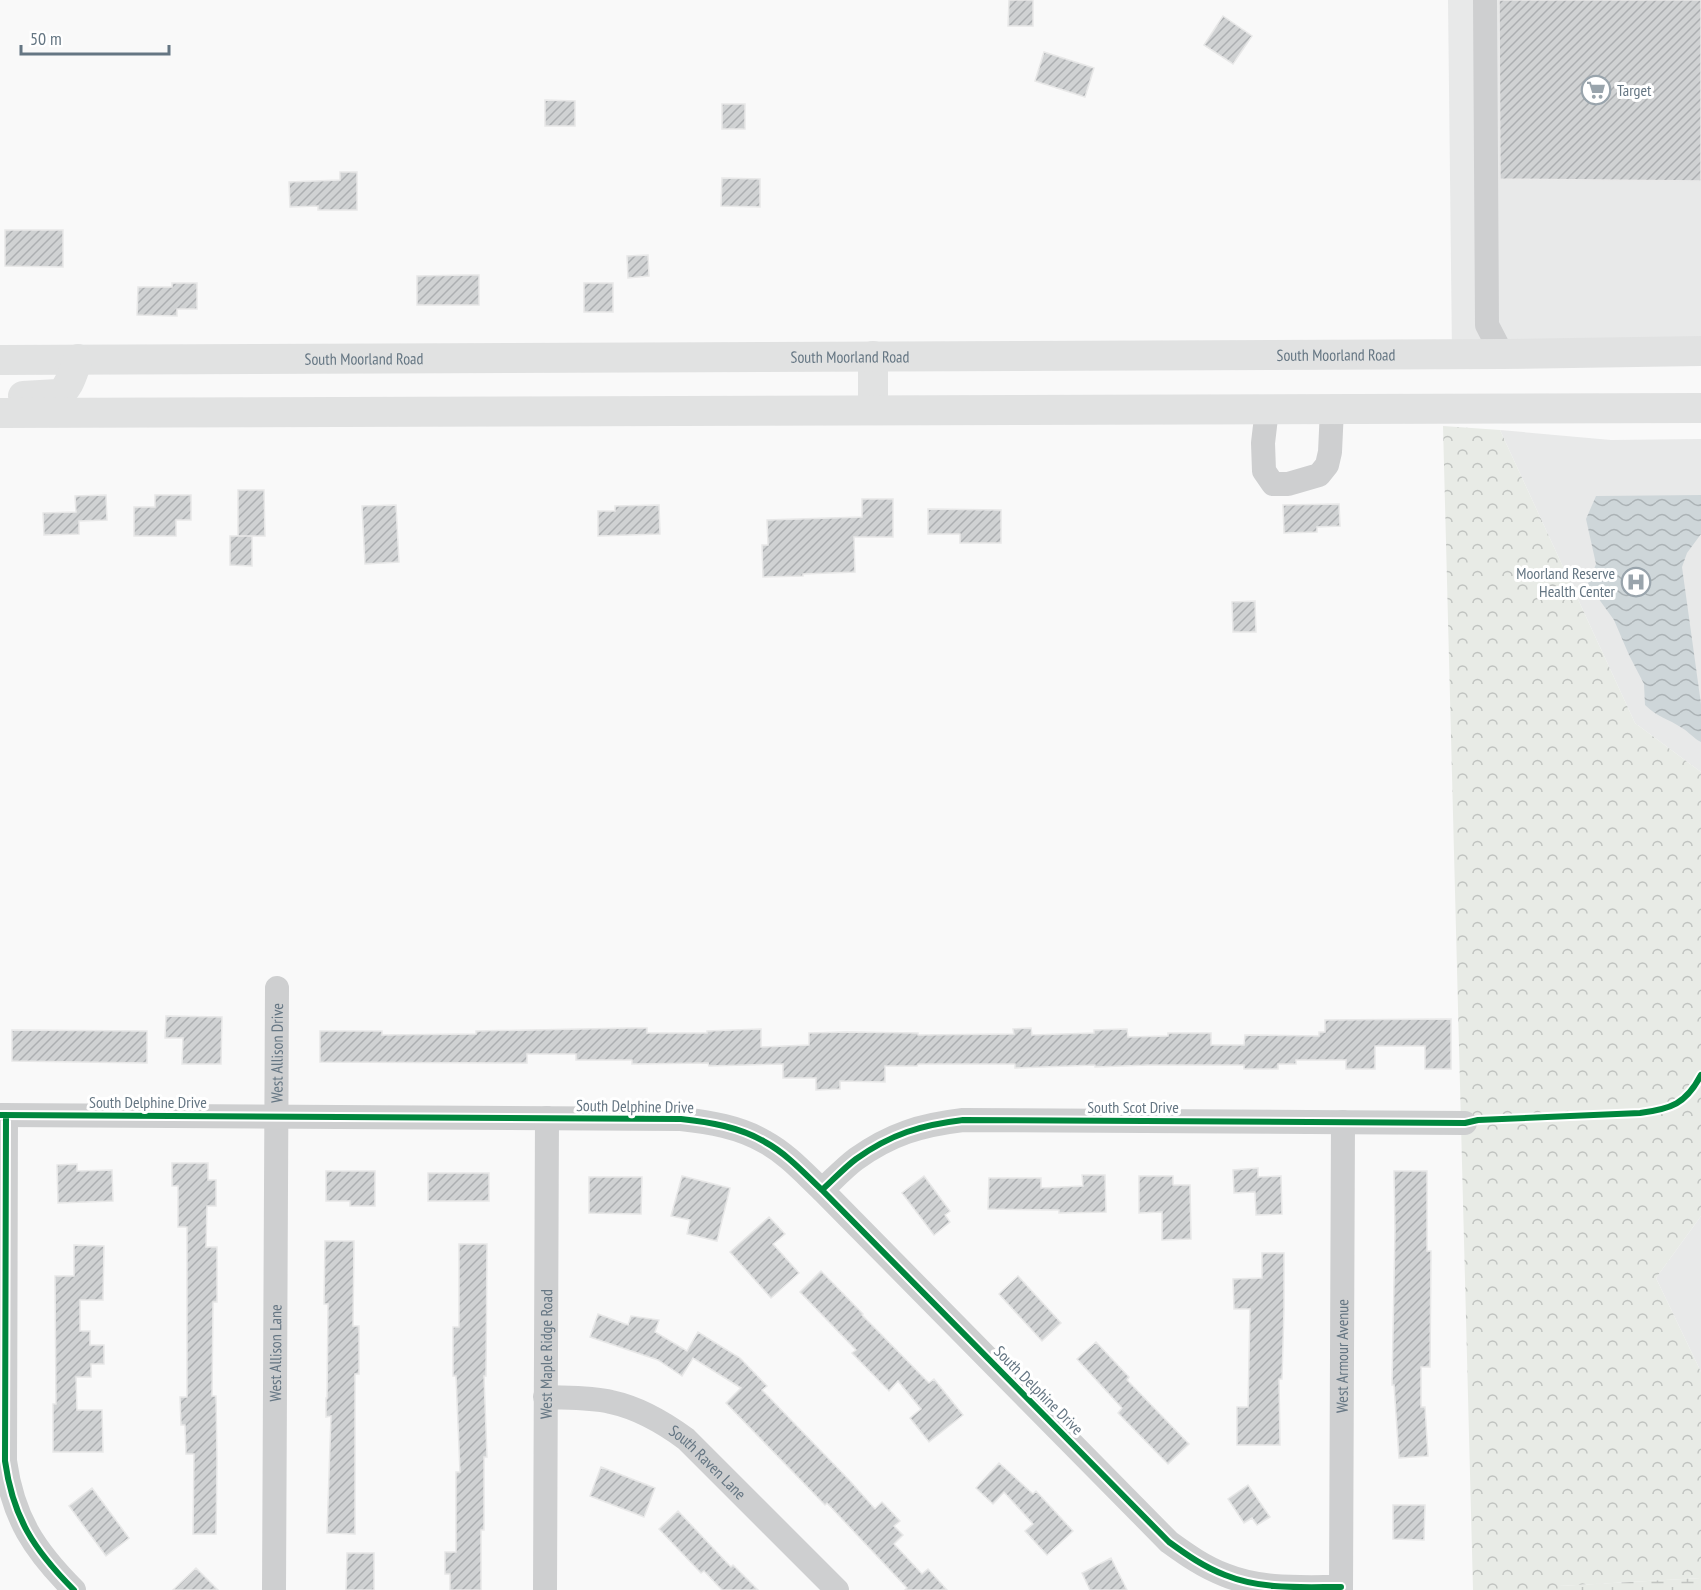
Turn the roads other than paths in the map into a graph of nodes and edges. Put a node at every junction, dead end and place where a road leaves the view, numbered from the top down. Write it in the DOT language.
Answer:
graph roads {
  1 [pos="1485,0"];
  2 [pos="1701,351"];
  3 [pos="1502,354"];
  4 [pos="873,356"];
  5 [pos="78,359"];
  6 [pos="0,360"];
  7 [pos="0,403"];
  8 [pos="1701,408"];
  9 [pos="1267,409"];
  10 [pos="1332,409"];
  11 [pos="873,410"];
  12 [pos="0,413"];
  13 [pos="277,988"];
  14 [pos="3,1115"];
  15 [pos="276,1116"];
  16 [pos="547,1118"];
  17 [pos="1343,1122"];
  18 [pos="1465,1123"];
  19 [pos="822,1190"];
  20 [pos="545,1397"];
  21 [pos="1341,1588"];
  22 [pos="74,1590"];
  23 [pos="274,1590"];
  24 [pos="545,1590"];
  25 [pos="837,1590"];
  1 -- 3 [label="street"];
  2 -- 3 [label="main road, South Moorland Road"];
  3 -- 4 [label="main road, South Moorland Road"];
  4 -- 5 [label="main road, South Moorland Road"];
  4 -- 11 [label="main road"];
  5 -- 6 [label="main road, South Moorland Road"];
  5 -- 7 [label="main road"];
  8 -- 10 [label="main road"];
  9 -- 10 [label="main road"];
  9 -- 10 [label="street"];
  9 -- 11 [label="main road"];
  11 -- 12 [label="main road"];
  13 -- 15 [label="street, West Allison Drive"];
  14 -- 15 [label="street, South Delphine Drive"];
  14 -- 22 [label="street"];
  15 -- 16 [label="street, South Delphine Drive"];
  15 -- 23 [label="street, West Allison Lane"];
  16 -- 19 [label="street, South Delphine Drive"];
  16 -- 20 [label="street, West Maple Ridge Road"];
  17 -- 18 [label="street, South Scot Drive"];
  17 -- 19 [label="street, South Scot Drive"];
  17 -- 21 [label="street, West Armour Avenue"];
  19 -- 21 [label="street, South Delphine Drive"];
  20 -- 24 [label="street, West Maple Ridge Road"];
  20 -- 25 [label="street, South Raven Lane"];
}
